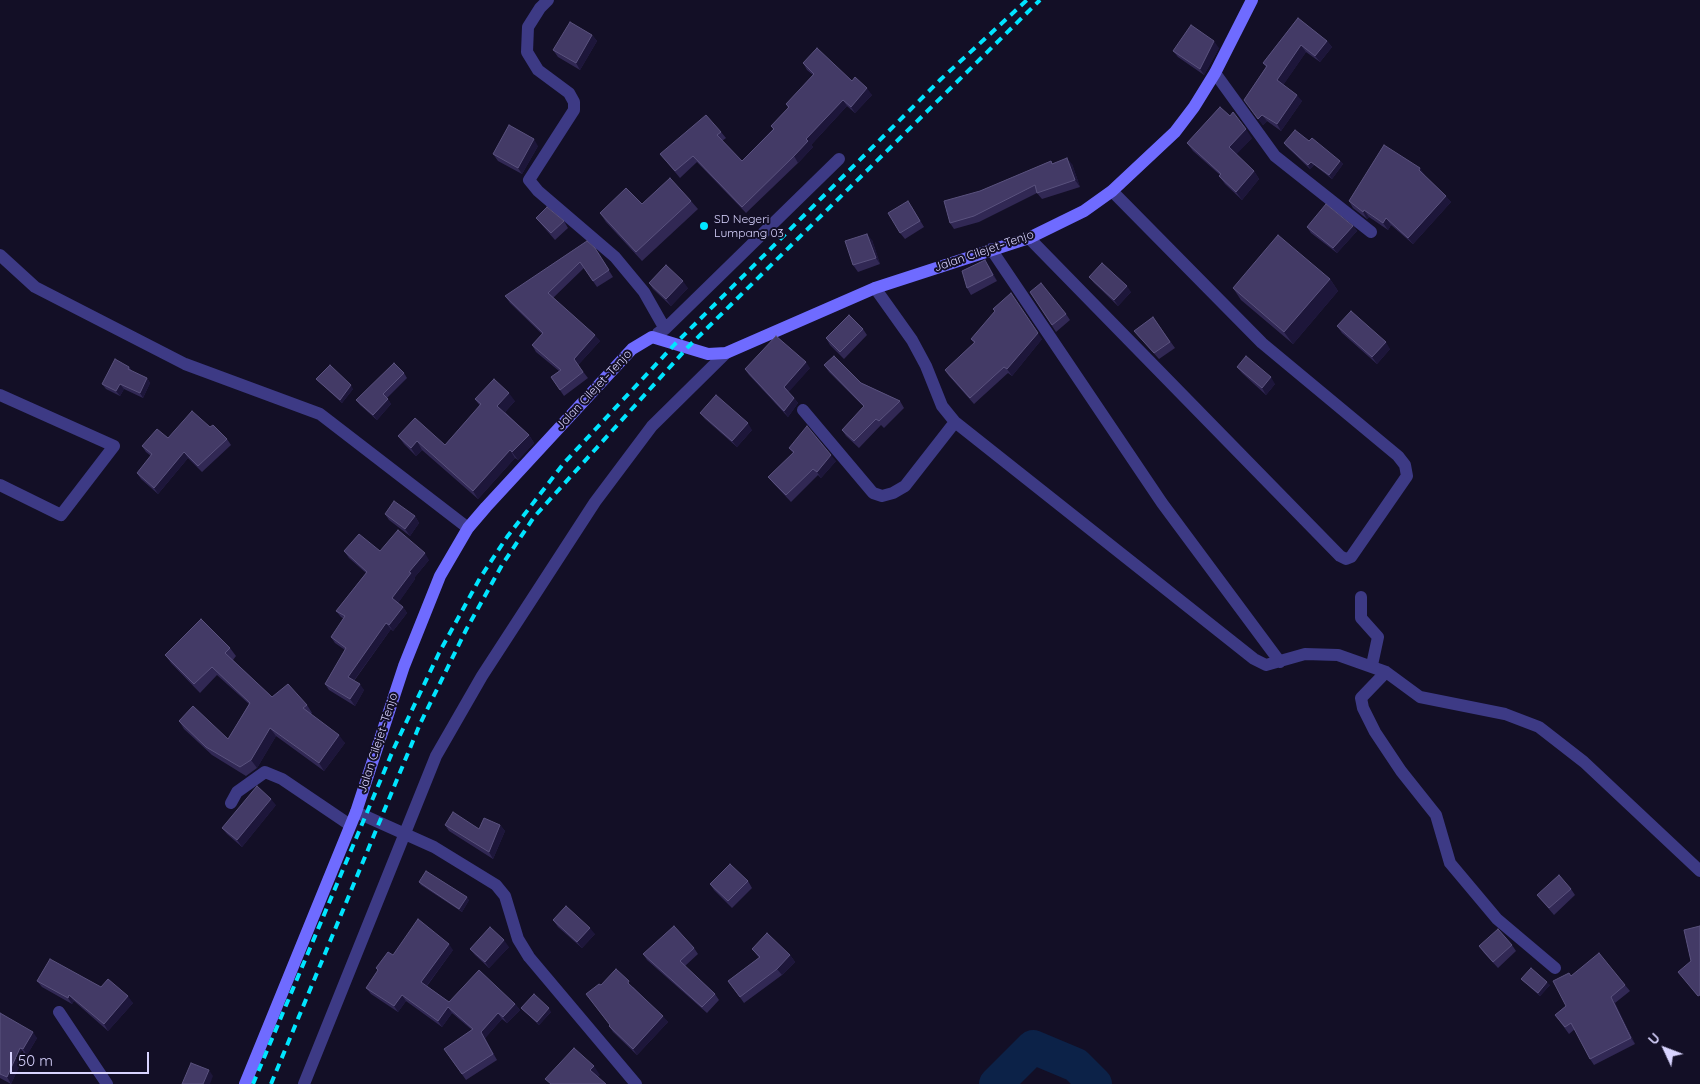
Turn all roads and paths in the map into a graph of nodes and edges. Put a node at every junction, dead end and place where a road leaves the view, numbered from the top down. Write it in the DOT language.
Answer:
graph roads {
  1 [pos="548,0"];
  2 [pos="1252,0"];
  3 [pos="1215,73"];
  4 [pos="840,159"];
  5 [pos="1112,190"];
  6 [pos="1371,232"];
  7 [pos="1029,238"];
  8 [pos="992,249"];
  9 [pos="0,256"];
  10 [pos="875,288"];
  11 [pos="665,330"];
  12 [pos="652,337"];
  13 [pos="726,353"];
  14 [pos="0,395"];
  15 [pos="802,410"];
  16 [pos="955,422"];
  17 [pos="0,485"];
  18 [pos="468,528"];
  19 [pos="1361,597"];
  20 [pos="1280,662"];
  21 [pos="1372,665"];
  22 [pos="1386,672"];
  23 [pos="231,803"];
  24 [pos="356,812"];
  25 [pos="350,825"];
  26 [pos="404,833"];
  27 [pos="1700,872"];
  28 [pos="1555,968"];
  29 [pos="59,1012"];
  30 [pos="107,1084"];
  31 [pos="245,1084"];
  32 [pos="304,1084"];
  33 [pos="636,1084"];
  1 -- 11 [label="street"];
  2 -- 3 [label="main road, Jalan Cilejet–Tenjo"];
  3 -- 5 [label="main road, Jalan Cilejet–Tenjo"];
  3 -- 6 [label="street"];
  4 -- 11 [label="street"];
  5 -- 7 [label="main road, Jalan Cilejet–Tenjo"];
  5 -- 7 [label="street"];
  7 -- 8 [label="main road, Jalan Cilejet–Tenjo"];
  8 -- 10 [label="main road, Jalan Cilejet–Tenjo"];
  8 -- 20 [label="street"];
  9 -- 18 [label="street"];
  10 -- 13 [label="main road, Jalan Cilejet–Tenjo"];
  10 -- 16 [label="street"];
  11 -- 12 [label="street"];
  12 -- 13 [label="main road, Jalan Cilejet–Tenjo"];
  12 -- 18 [label="main road, Jalan Cilejet–Tenjo"];
  13 -- 26 [label="street"];
  14 -- 17 [label="street"];
  15 -- 16 [label="street"];
  16 -- 20 [label="street"];
  18 -- 24 [label="main road, Jalan Cilejet–Tenjo"];
  19 -- 21 [label="street"];
  20 -- 21 [label="street"];
  21 -- 22 [label="street"];
  22 -- 27 [label="street"];
  22 -- 28 [label="street"];
  23 -- 25 [label="street"];
  24 -- 25 [label="main road, Jalan Cilejet–Tenjo"];
  24 -- 26 [label="street"];
  25 -- 31 [label="main road, Jalan Cilejet–Tenjo"];
  26 -- 32 [label="street"];
  26 -- 33 [label="street"];
  29 -- 30 [label="street"];
}
